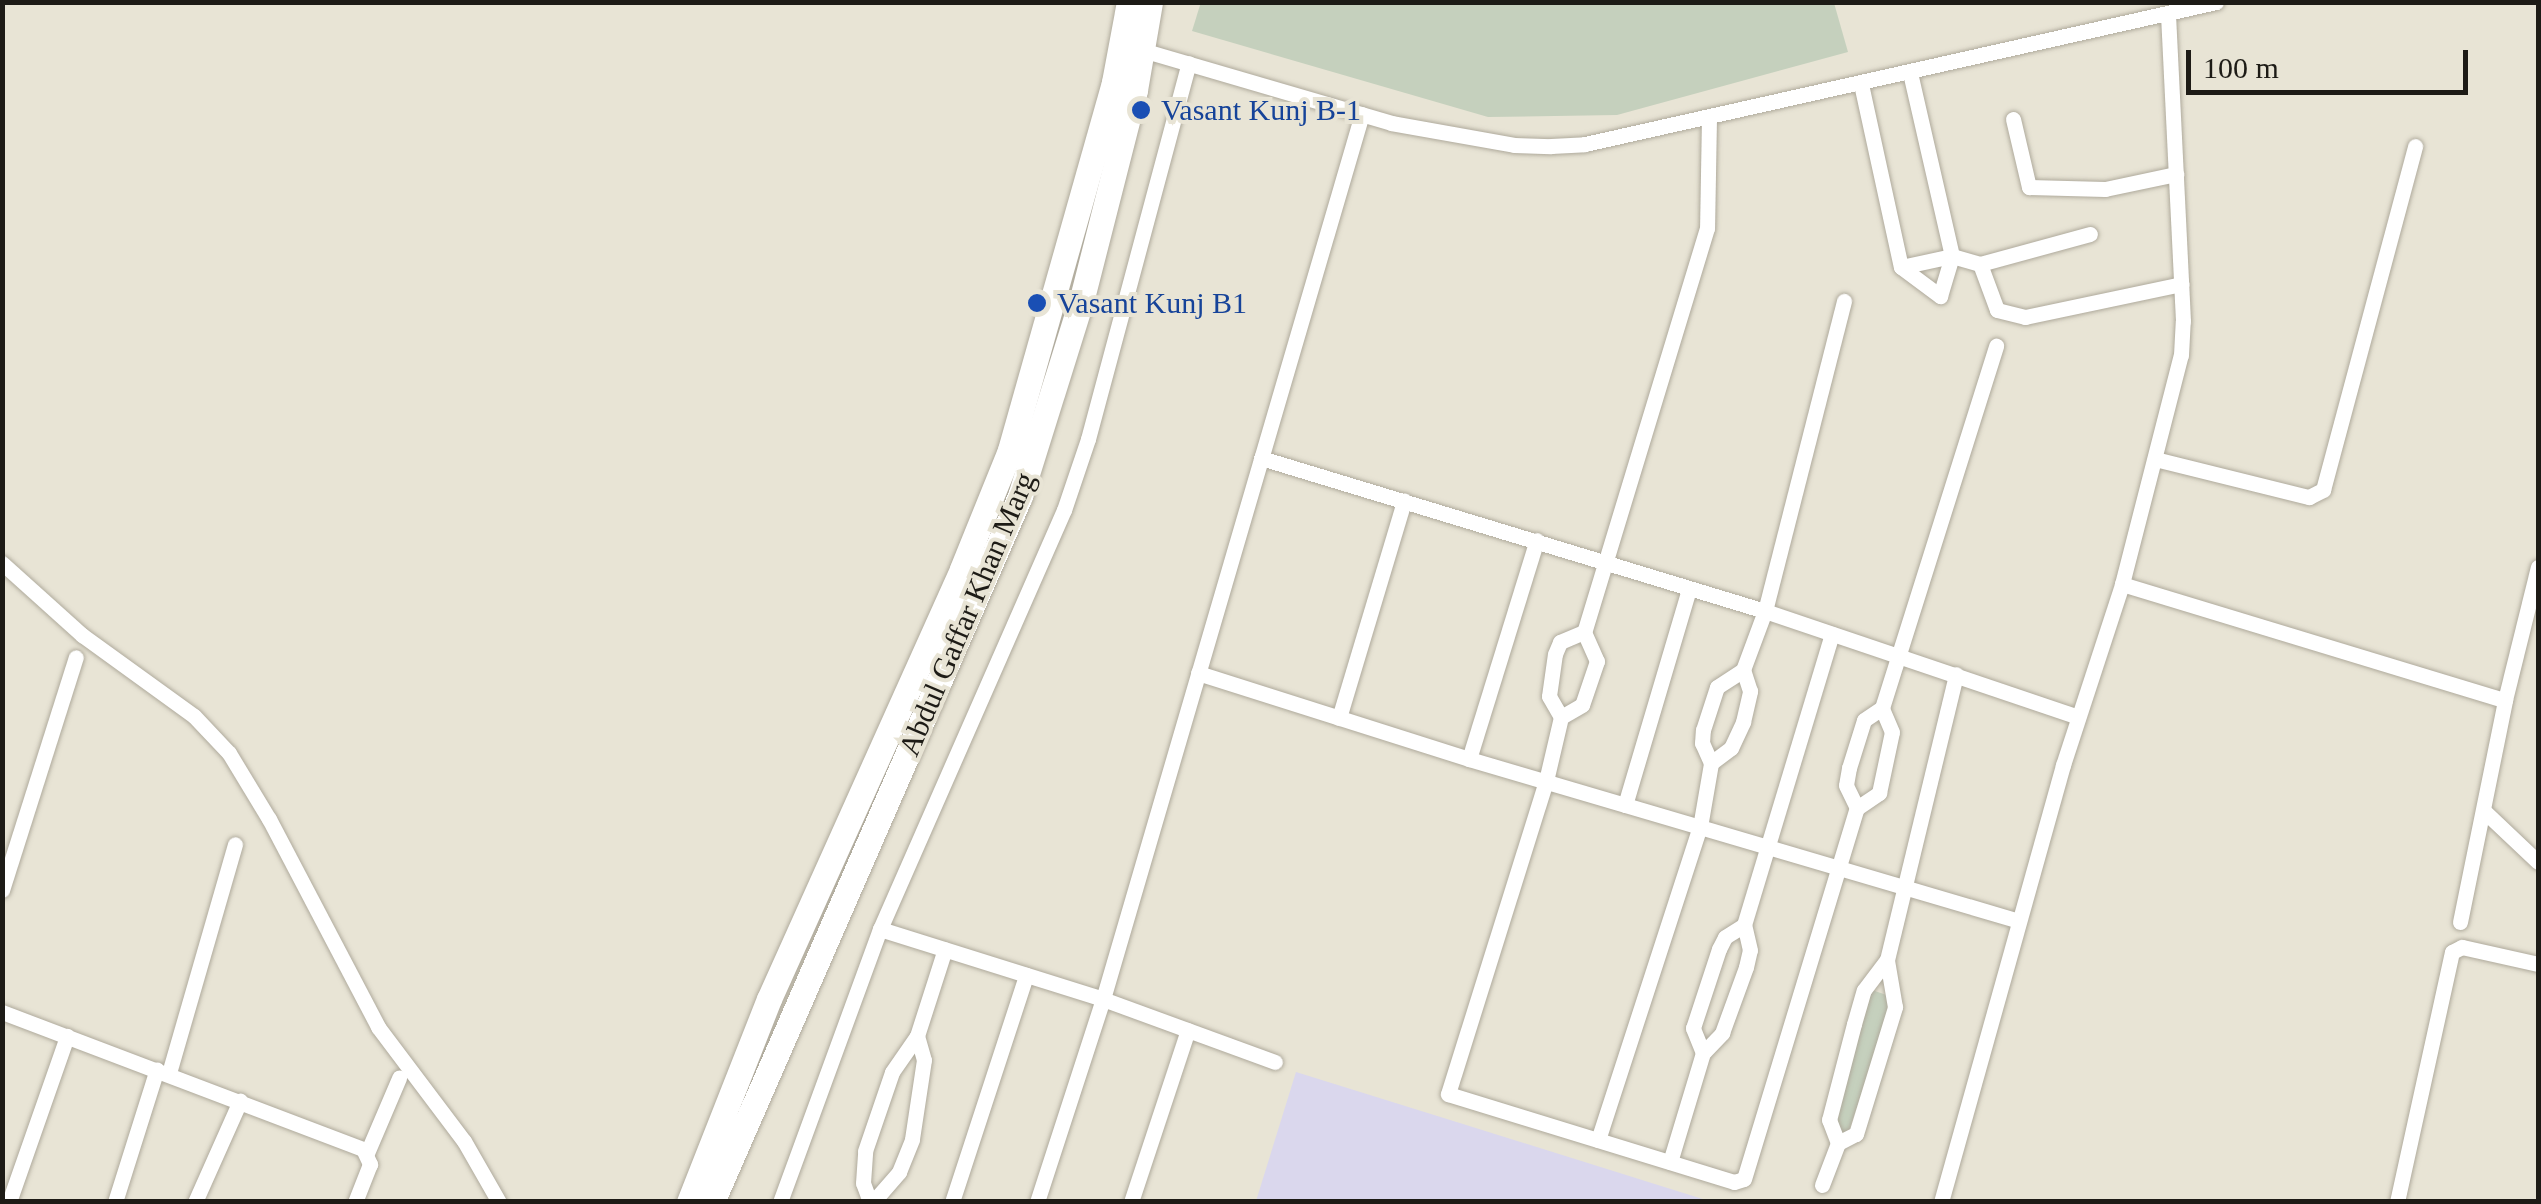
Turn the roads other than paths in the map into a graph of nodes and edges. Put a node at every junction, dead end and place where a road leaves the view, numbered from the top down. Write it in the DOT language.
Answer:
graph roads {
  1 [pos="1129,2"];
  2 [pos="1150,2"];
  3 [pos="2216,2"];
  4 [pos="2168,14"];
  5 [pos="1142,50"];
  6 [pos="1189,64"];
  7 [pos="1910,74"];
  8 [pos="1861,84"];
  9 [pos="1362,114"];
  10 [pos="1708,117"];
  11 [pos="2013,119"];
  12 [pos="2415,146"];
  13 [pos="2176,174"];
  14 [pos="2090,234"];
  15 [pos="1952,256"];
  16 [pos="1980,264"];
  17 [pos="1901,267"];
  18 [pos="2182,284"];
  19 [pos="1844,301"];
  20 [pos="1996,346"];
  21 [pos="1261,458"];
  22 [pos="2156,458"];
  23 [pos="1404,500"];
  24 [pos="1537,540"];
  25 [pos="1608,562"];
  26 [pos="2,564"];
  27 [pos="2538,567"];
  28 [pos="2122,584"];
  29 [pos="1690,588"];
  30 [pos="1765,611"];
  31 [pos="1584,632"];
  32 [pos="1832,634"];
  33 [pos="1896,653"];
  34 [pos="76,657"];
  35 [pos="1743,670"];
  36 [pos="1198,673"];
  37 [pos="1956,674"];
  38 [pos="2505,700"];
  39 [pos="1882,708"];
  40 [pos="1561,717"];
  41 [pos="2078,717"];
  42 [pos="1339,718"];
  43 [pos="1469,759"];
  44 [pos="1712,763"];
  45 [pos="1546,781"];
  46 [pos="1625,805"];
  47 [pos="1857,808"];
  48 [pos="2484,811"];
  49 [pos="1700,827"];
  50 [pos="234,844"];
  51 [pos="1770,848"];
  52 [pos="2538,862"];
  53 [pos="1839,868"];
  54 [pos="1908,888"];
  55 [pos="2,890"];
  56 [pos="2019,921"];
  57 [pos="2460,922"];
  58 [pos="1744,925"];
  59 [pos="880,929"];
  60 [pos="945,949"];
  61 [pos="1887,960"];
  62 [pos="2538,964"];
  63 [pos="1026,975"];
  64 [pos="1103,999"];
  65 [pos="2,1012"];
  66 [pos="1188,1030"];
  67 [pos="67,1036"];
  68 [pos="917,1036"];
  69 [pos="1704,1053"];
  70 [pos="1275,1062"];
  71 [pos="163,1071"];
  72 [pos="399,1078"];
  73 [pos="240,1101"];
  74 [pos="1598,1140"];
  75 [pos="1838,1143"];
  76 [pos="367,1153"];
  77 [pos="1670,1162"];
  78 [pos="1822,1185"];
  79 [pos="9,1202"];
  80 [pos="115,1202"];
  81 [pos="195,1202"];
  82 [pos="355,1202"];
  83 [pos="499,1202"];
  84 [pos="689,1202"];
  85 [pos="712,1202"];
  86 [pos="780,1202"];
  87 [pos="872,1202"];
  88 [pos="952,1202"];
  89 [pos="1037,1202"];
  90 [pos="1131,1202"];
  91 [pos="1941,1202"];
  92 [pos="2397,1202"];
  1 -- 84 [label="main road, Abdul Gaffar Khan Marg"];
  2 -- 5 [label="main road, Abdul Gaffar Khan Marg"];
  3 -- 4 [label="street"];
  4 -- 7 [label="street"];
  4 -- 13 [label="street"];
  5 -- 6 [label="street"];
  5 -- 85 [label="main road, Abdul Gaffar Khan Marg"];
  6 -- 9 [label="street"];
  6 -- 59 [label="street"];
  7 -- 8 [label="street"];
  7 -- 15 [label="street"];
  8 -- 10 [label="street"];
  8 -- 17 [label="street"];
  9 -- 10 [label="street"];
  9 -- 21 [label="street"];
  10 -- 25 [label="street"];
  11 -- 13 [label="street"];
  12 -- 22 [label="street"];
  13 -- 18 [label="street"];
  14 -- 16 [label="street"];
  15 -- 16 [label="street"];
  15 -- 17 [label="street"];
  15 -- 17 [label="street"];
  16 -- 18 [label="street"];
  18 -- 22 [label="street"];
  19 -- 30 [label="street"];
  20 -- 33 [label="street"];
  21 -- 23 [label="street"];
  21 -- 36 [label="street"];
  22 -- 28 [label="street"];
  23 -- 24 [label="street"];
  23 -- 42 [label="street"];
  24 -- 25 [label="street"];
  24 -- 43 [label="street"];
  25 -- 29 [label="street"];
  25 -- 31 [label="street"];
  26 -- 83 [label="street"];
  27 -- 38 [label="street"];
  28 -- 38 [label="street"];
  28 -- 41 [label="street"];
  29 -- 30 [label="street"];
  29 -- 46 [label="street"];
  30 -- 32 [label="street"];
  30 -- 35 [label="street"];
  31 -- 40 [label="street"];
  31 -- 40 [label="street"];
  32 -- 33 [label="street"];
  32 -- 51 [label="street"];
  33 -- 37 [label="street"];
  33 -- 39 [label="street"];
  34 -- 55 [label="street"];
  35 -- 44 [label="street"];
  35 -- 44 [label="street"];
  36 -- 42 [label="street"];
  36 -- 64 [label="street"];
  37 -- 41 [label="street"];
  37 -- 54 [label="street"];
  38 -- 48 [label="street"];
  39 -- 47 [label="street"];
  39 -- 47 [label="street"];
  40 -- 45 [label="street"];
  41 -- 56 [label="street"];
  42 -- 43 [label="street"];
  43 -- 45 [label="street"];
  44 -- 49 [label="street"];
  45 -- 46 [label="street"];
  45 -- 74 [label="street"];
  46 -- 49 [label="street"];
  47 -- 53 [label="street"];
  48 -- 52 [label="street"];
  48 -- 57 [label="street"];
  49 -- 51 [label="street"];
  49 -- 74 [label="street"];
  50 -- 71 [label="street"];
  51 -- 53 [label="street"];
  51 -- 58 [label="street"];
  53 -- 54 [label="street"];
  53 -- 77 [label="street"];
  54 -- 56 [label="street"];
  54 -- 61 [label="street"];
  56 -- 91 [label="street"];
  58 -- 69 [label="street"];
  58 -- 69 [label="street"];
  59 -- 60 [label="street"];
  59 -- 86 [label="street"];
  60 -- 63 [label="street"];
  60 -- 68 [label="street"];
  61 -- 75 [label="street"];
  61 -- 75 [label="street"];
  62 -- 92 [label="street"];
  63 -- 64 [label="street"];
  63 -- 88 [label="street"];
  64 -- 66 [label="street"];
  64 -- 89 [label="street"];
  65 -- 67 [label="street"];
  66 -- 70 [label="street"];
  66 -- 90 [label="street"];
  67 -- 71 [label="street"];
  67 -- 79 [label="street"];
  68 -- 87 [label="street"];
  68 -- 87 [label="street"];
  69 -- 77 [label="street"];
  71 -- 73 [label="street"];
  71 -- 80 [label="street"];
  72 -- 76 [label="street"];
  73 -- 76 [label="street"];
  73 -- 81 [label="street"];
  74 -- 77 [label="street"];
  75 -- 78 [label="street"];
  76 -- 82 [label="street"];
}
